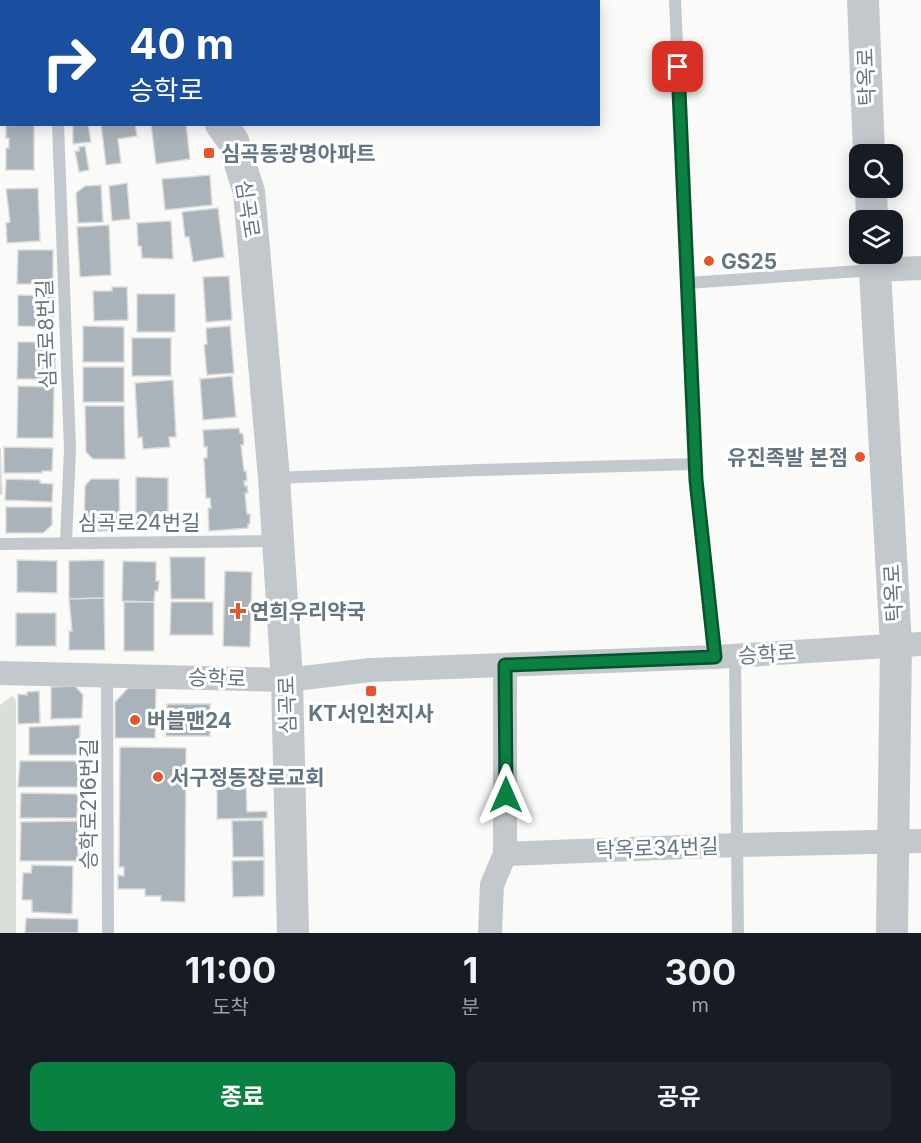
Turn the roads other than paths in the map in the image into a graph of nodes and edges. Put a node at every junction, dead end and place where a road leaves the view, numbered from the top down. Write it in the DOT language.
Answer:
graph roads {
  1 [pos="675,0"];
  2 [pos="863,0"];
  3 [pos="58,126"];
  4 [pos="222,126"];
  5 [pos="869,144"];
  6 [pos="856,264"];
  7 [pos="874,264"];
  8 [pos="890,264"];
  9 [pos="921,268"];
  10 [pos="687,283"];
  11 [pos="695,464"];
  12 [pos="274,478"];
  13 [pos="278,541"];
  14 [pos="66,542"];
  15 [pos="0,544"];
  16 [pos="908,644"];
  17 [pos="725,657"];
  18 [pos="505,665"];
  19 [pos="0,673"];
  20 [pos="107,675"];
  21 [pos="287,680"];
  22 [pos="906,841"];
  23 [pos="736,845"];
  24 [pos="505,854"];
  25 [pos="108,933"];
  26 [pos="293,933"];
  27 [pos="490,933"];
  28 [pos="738,933"];
  29 [pos="892,933"];
  1 -- 10 [label="lane"];
  2 -- 5 [label="street, 탁옥로"];
  3 -- 14 [label="lane, 심곡로8번길"];
  4 -- 12 [label="street, 심곡로"];
  6 -- 10 [label="lane"];
  7 -- 16 [label="street, 탁옥로"];
  8 -- 9 [label="street"];
  10 -- 11 [label="lane"];
  11 -- 12 [label="lane"];
  11 -- 17 [label="lane"];
  12 -- 13 [label="street, 심곡로"];
  13 -- 14 [label="lane, 심곡로24번길"];
  13 -- 21 [label="street, 심곡로"];
  14 -- 15 [label="lane, 심곡로24번길"];
  16 -- 17 [label="street, 승학로"];
  16 -- 22 [label="street, 탁옥로"];
  17 -- 18 [label="street, 승학로"];
  17 -- 23 [label="lane"];
  18 -- 21 [label="street, 승학로"];
  18 -- 24 [label="street"];
  19 -- 20 [label="street, 승학로"];
  20 -- 21 [label="street, 승학로"];
  20 -- 25 [label="lane, 승학로216번길"];
  21 -- 26 [label="street, 심곡로"];
  22 -- 23 [label="street, 탁옥로34번길"];
  22 -- 29 [label="street, 탁옥로"];
  23 -- 24 [label="street, 탁옥로34번길"];
  23 -- 28 [label="lane"];
  24 -- 27 [label="street"];
}
